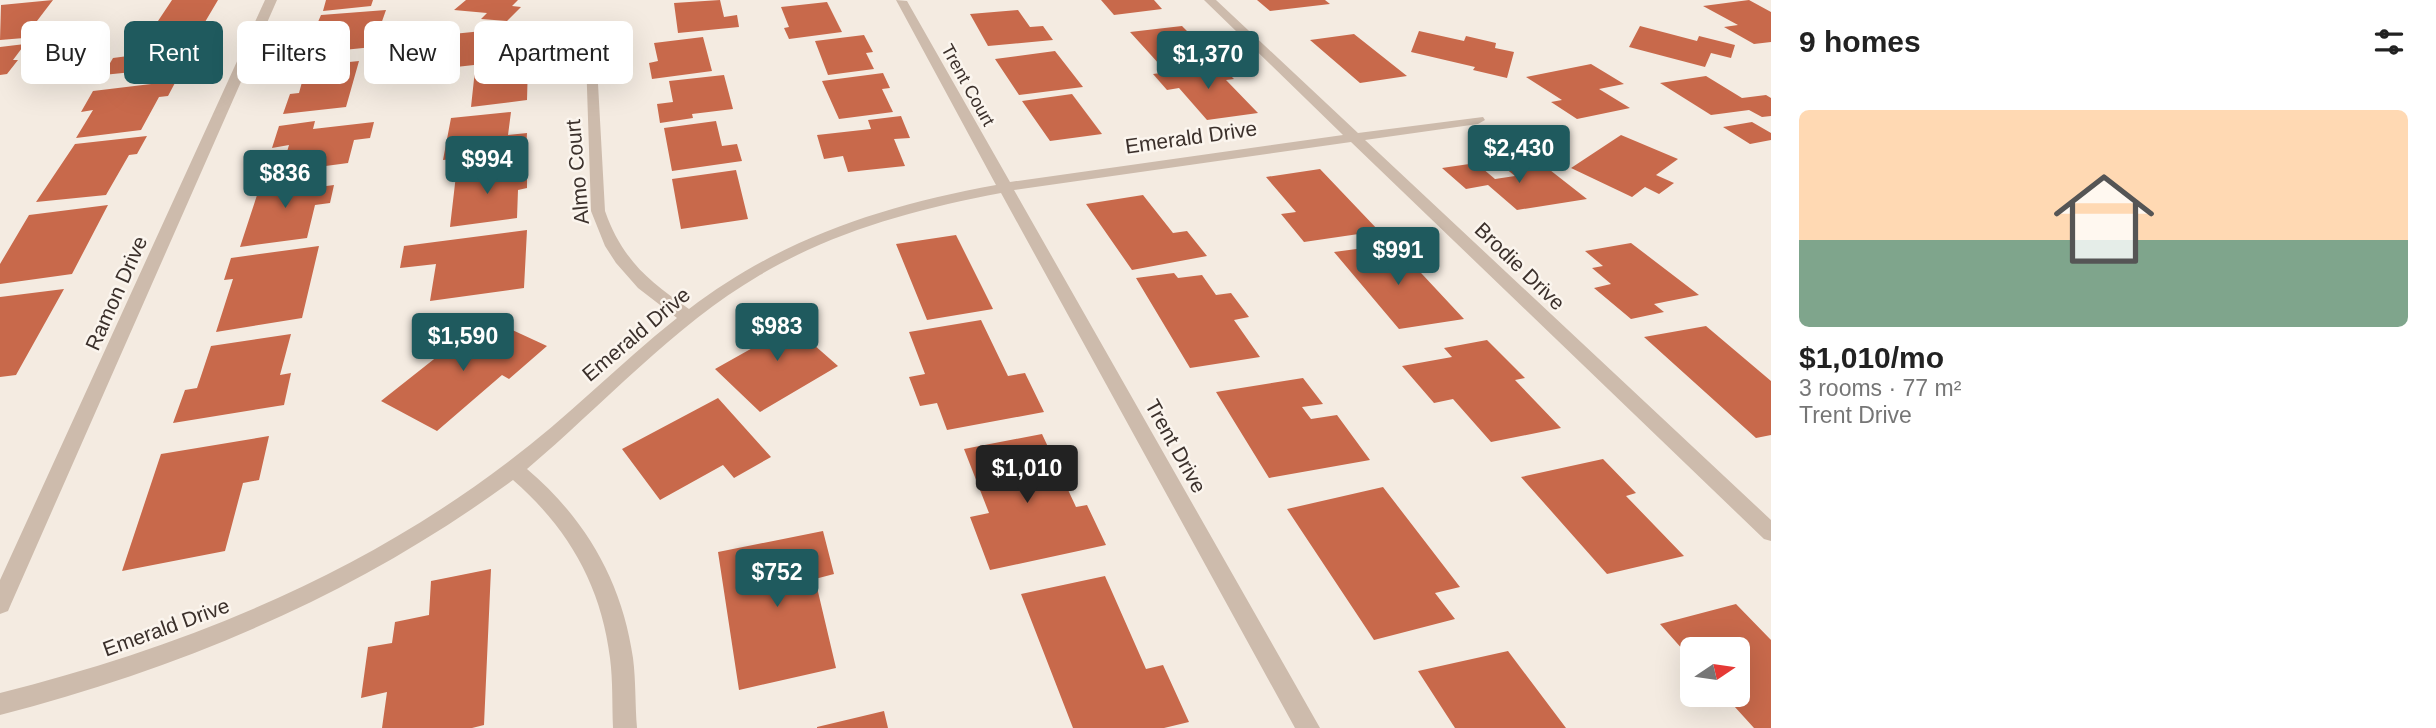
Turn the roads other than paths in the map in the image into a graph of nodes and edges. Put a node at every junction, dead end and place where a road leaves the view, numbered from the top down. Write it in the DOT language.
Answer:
graph roads {
  1 [pos="271,0"];
  2 [pos="1210,0"];
  3 [pos="901,1"];
  4 [pos="592,84"];
  5 [pos="1478,120"];
  6 [pos="1354,137"];
  7 [pos="1005,187"];
  8 [pos="688,317"];
  9 [pos="513,469"];
  10 [pos="1771,533"];
  11 [pos="0,604"];
  12 [pos="0,704"];
  13 [pos="625,728"];
  14 [pos="1308,728"];
  1 -- 11 [label="street, Ramon Drive"];
  2 -- 6 [label="street, Brodie Drive"];
  3 -- 7 [label="street, Trent Court"];
  4 -- 8 [label="street, Almo Court"];
  5 -- 6 [label="street, Emerald Drive"];
  6 -- 7 [label="street, Emerald Drive"];
  6 -- 10 [label="street, Brodie Drive"];
  7 -- 8 [label="street, Emerald Drive"];
  7 -- 14 [label="street, Trent Drive"];
  8 -- 9 [label="street, Emerald Drive"];
  9 -- 12 [label="street, Emerald Drive"];
  9 -- 13 [label="street"];
}
